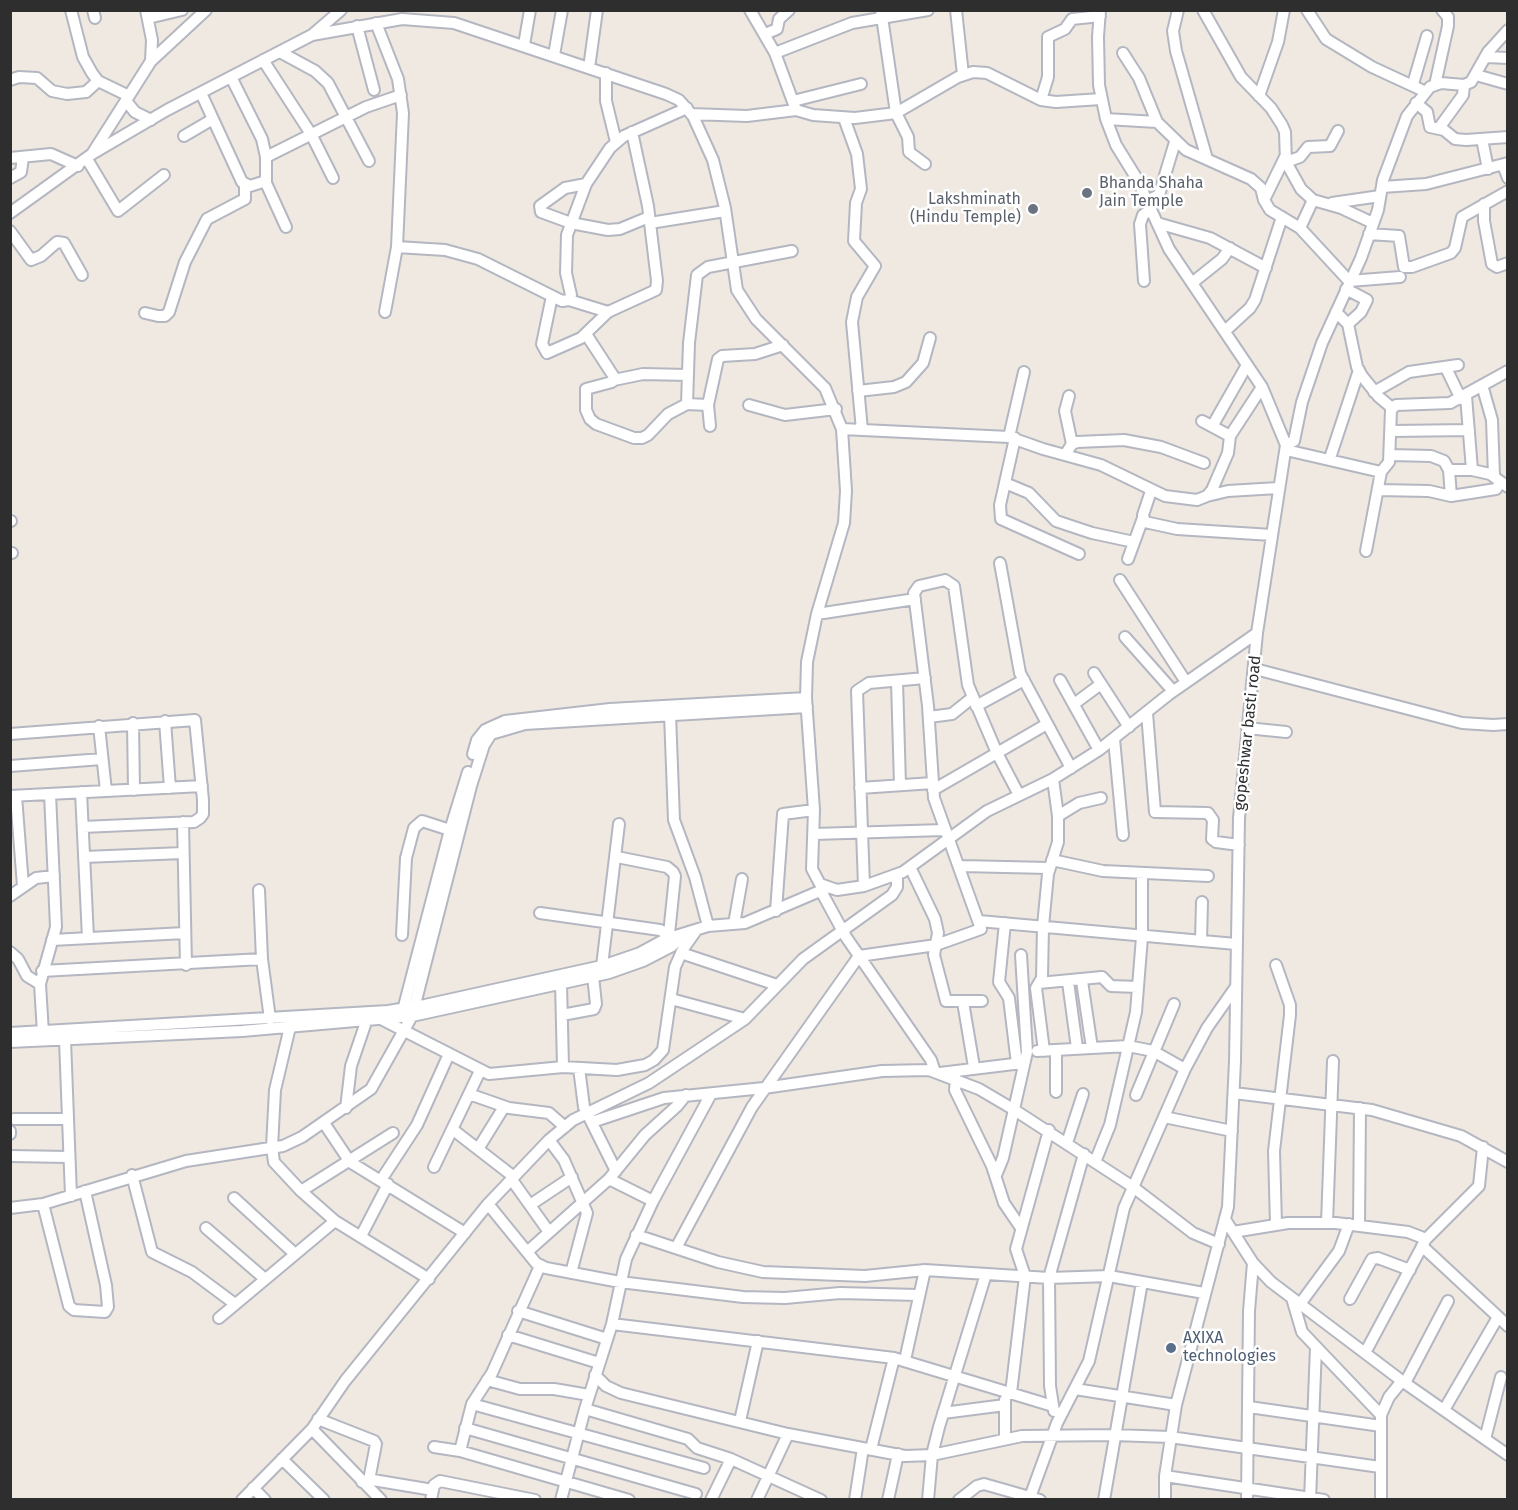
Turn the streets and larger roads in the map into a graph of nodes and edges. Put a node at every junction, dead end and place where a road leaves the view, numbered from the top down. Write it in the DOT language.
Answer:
graph roads {
  1 [pos="71,10"];
  2 [pos="182,10"];
  3 [pos="206,10"];
  4 [pos="341,10"];
  5 [pos="530,10"];
  6 [pos="562,10"];
  7 [pos="597,10"];
  8 [pos="750,10"];
  9 [pos="789,10"];
  10 [pos="851,10"];
  11 [pos="928,10"];
  12 [pos="956,10"];
  13 [pos="1164,10"];
  14 [pos="1203,10"];
  15 [pos="1284,10"];
  16 [pos="1308,10"];
  17 [pos="1442,10"];
  18 [pos="895,13"];
  19 [pos="1100,13"];
  20 [pos="147,14"];
  21 [pos="881,14"];
  22 [pos="1176,14"];
  23 [pos="376,23"];
  24 [pos="852,23"];
  25 [pos="357,26"];
  26 [pos="1508,30"];
  27 [pos="765,34"];
  28 [pos="312,35"];
  29 [pos="1427,36"];
  30 [pos="524,45"];
  31 [pos="280,52"];
  32 [pos="775,53"];
  33 [pos="1123,53"];
  34 [pos="554,55"];
  35 [pos="1486,57"];
  36 [pos="1508,58"];
  37 [pos="263,60"];
  38 [pos="151,61"];
  39 [pos="589,68"];
  40 [pos="606,73"];
  41 [pos="963,75"];
  42 [pos="1476,75"];
  43 [pos="231,77"];
  44 [pos="10,80"];
  45 [pos="98,81"];
  46 [pos="861,84"];
  47 [pos="1413,84"];
  48 [pos="1435,84"];
  49 [pos="1508,84"];
  50 [pos="1464,85"];
  51 [pos="374,90"];
  52 [pos="1426,92"];
  53 [pos="201,93"];
  54 [pos="400,95"];
  55 [pos="125,96"];
  56 [pos="1258,96"];
  57 [pos="1101,99"];
  58 [pos="1041,100"];
  59 [pos="1416,103"];
  60 [pos="795,106"];
  61 [pos="689,111"];
  62 [pos="896,112"];
  63 [pos="346,117"];
  64 [pos="844,117"];
  65 [pos="213,119"];
  66 [pos="1106,119"];
  67 [pos="151,120"];
  68 [pos="1157,122"];
  69 [pos="1439,128"];
  70 [pos="1338,131"];
  71 [pos="632,132"];
  72 [pos="184,135"];
  73 [pos="310,135"];
  74 [pos="1508,137"];
  75 [pos="1482,139"];
  76 [pos="616,142"];
  77 [pos="1175,142"];
  78 [pos="22,157"];
  79 [pos="266,157"];
  80 [pos="10,158"];
  81 [pos="1207,159"];
  82 [pos="1285,159"];
  83 [pos="79,161"];
  84 [pos="369,161"];
  85 [pos="926,164"];
  86 [pos="1505,164"];
  87 [pos="1488,169"];
  88 [pos="164,175"];
  89 [pos="10,178"];
  90 [pos="333,178"];
  91 [pos="1508,178"];
  92 [pos="266,181"];
  93 [pos="586,184"];
  94 [pos="245,185"];
  95 [pos="1381,191"];
  96 [pos="1508,191"];
  97 [pos="1264,200"];
  98 [pos="1313,200"];
  99 [pos="1326,204"];
  100 [pos="1484,204"];
  101 [pos="1149,206"];
  102 [pos="725,211"];
  103 [pos="10,213"];
  104 [pos="1282,217"];
  105 [pos="650,220"];
  106 [pos="571,223"];
  107 [pos="1157,223"];
  108 [pos="286,227"];
  109 [pos="1300,228"];
  110 [pos="1371,229"];
  111 [pos="10,231"];
  112 [pos="397,247"];
  113 [pos="1230,248"];
  114 [pos="792,251"];
  115 [pos="731,263"];
  116 [pos="1508,263"];
  117 [pos="1266,268"];
  118 [pos="82,275"];
  119 [pos="1400,277"];
  120 [pos="1144,281"];
  121 [pos="1192,283"];
  122 [pos="1347,285"];
  123 [pos="552,296"];
  124 [pos="569,300"];
  125 [pos="385,312"];
  126 [pos="608,312"];
  127 [pos="1336,312"];
  128 [pos="145,313"];
  129 [pos="1348,324"];
  130 [pos="1225,331"];
  131 [pos="586,334"];
  132 [pos="930,338"];
  133 [pos="783,345"];
  134 [pos="1247,364"];
  135 [pos="1458,365"];
  136 [pos="1446,368"];
  137 [pos="1359,370"];
  138 [pos="1508,371"];
  139 [pos="1024,372"];
  140 [pos="688,375"];
  141 [pos="614,380"];
  142 [pos="1482,385"];
  143 [pos="1262,387"];
  144 [pos="858,391"];
  145 [pos="1374,392"];
  146 [pos="1069,396"];
  147 [pos="1463,398"];
  148 [pos="687,404"];
  149 [pos="708,405"];
  150 [pos="749,405"];
  151 [pos="1392,408"];
  152 [pos="836,409"];
  153 [pos="1202,421"];
  154 [pos="1214,423"];
  155 [pos="710,426"];
  156 [pos="842,429"];
  157 [pos="862,430"];
  158 [pos="1469,430"];
  159 [pos="1392,431"];
  160 [pos="1230,436"];
  161 [pos="1012,437"];
  162 [pos="1072,444"];
  163 [pos="1286,447"];
  164 [pos="1065,455"];
  165 [pos="1390,455"];
  166 [pos="1330,458"];
  167 [pos="1204,463"];
  168 [pos="1449,470"];
  169 [pos="1472,470"];
  170 [pos="1381,472"];
  171 [pos="1501,482"];
  172 [pos="1005,483"];
  173 [pos="1278,488"];
  174 [pos="1378,490"];
  175 [pos="1151,491"];
  176 [pos="1208,496"];
  177 [pos="1451,496"];
  178 [pos="1143,518"];
  179 [pos="1272,534"];
  180 [pos="1134,542"];
  181 [pos="1366,551"];
  182 [pos="1078,554"];
  183 [pos="1128,560"];
  184 [pos="1000,562"];
  185 [pos="1120,580"];
  186 [pos="915,599"];
  187 [pos="817,614"];
  188 [pos="1257,633"];
  189 [pos="1125,638"];
  190 [pos="1255,669"];
  191 [pos="1094,673"];
  192 [pos="925,678"];
  193 [pos="1024,680"];
  194 [pos="1060,680"];
  195 [pos="897,681"];
  196 [pos="1186,682"];
  197 [pos="1101,684"];
  198 [pos="1173,691"];
  199 [pos="974,702"];
  200 [pos="806,703"];
  201 [pos="1074,704"];
  202 [pos="1148,713"];
  203 [pos="670,714"];
  204 [pos="929,717"];
  205 [pos="165,721"];
  206 [pos="133,723"];
  207 [pos="1047,724"];
  208 [pos="1508,724"];
  209 [pos="99,726"];
  210 [pos="1129,727"];
  211 [pos="1247,728"];
  212 [pos="1286,732"];
  213 [pos="10,734"];
  214 [pos="1114,739"];
  215 [pos="1099,750"];
  216 [pos="997,753"];
  217 [pos="102,759"];
  218 [pos="10,766"];
  219 [pos="1071,768"];
  220 [pos="1053,779"];
  221 [pos="900,785"];
  222 [pos="202,786"];
  223 [pos="933,787"];
  224 [pos="170,788"];
  225 [pos="860,788"];
  226 [pos="134,790"];
  227 [pos="106,791"];
  228 [pos="81,792"];
  229 [pos="50,794"];
  230 [pos="1019,795"];
  231 [pos="13,796"];
  232 [pos="1101,798"];
  233 [pos="814,810"];
  234 [pos="1058,816"];
  235 [pos="183,822"];
  236 [pos="619,824"];
  237 [pos="83,827"];
  238 [pos="450,830"];
  239 [pos="863,833"];
  240 [pos="814,834"];
  241 [pos="946,834"];
  242 [pos="1123,835"];
  243 [pos="1239,845"];
  244 [pos="183,853"];
  245 [pos="617,856"];
  246 [pos="84,857"];
  247 [pos="1051,864"];
  248 [pos="961,866"];
  249 [pos="910,867"];
  250 [pos="1142,873"];
  251 [pos="897,875"];
  252 [pos="54,876"];
  253 [pos="1208,876"];
  254 [pos="742,879"];
  255 [pos="23,886"];
  256 [pos="864,886"];
  257 [pos="259,890"];
  258 [pos="824,890"];
  259 [pos="10,896"];
  260 [pos="1202,902"];
  261 [pos="776,911"];
  262 [pos="540,913"];
  263 [pos="979,921"];
  264 [pos="609,922"];
  265 [pos="1005,923"];
  266 [pos="734,924"];
  267 [pos="708,926"];
  268 [pos="1043,926"];
  269 [pos="842,930"];
  270 [pos="695,932"];
  271 [pos="185,933"];
  272 [pos="402,935"];
  273 [pos="675,936"];
  274 [pos="1142,937"];
  275 [pos="88,938"];
  276 [pos="52,940"];
  277 [pos="1201,941"];
  278 [pos="1236,944"];
  279 [pos="936,945"];
  280 [pos="10,952"];
  281 [pos="681,953"];
  282 [pos="1021,955"];
  283 [pos="859,956"];
  284 [pos="262,959"];
  285 [pos="186,965"];
  286 [pos="1276,965"];
  287 [pos="602,966"];
  288 [pos="42,971"];
  289 [pos="593,976"];
  290 [pos="1082,981"];
  291 [pos="1068,982"];
  292 [pos="561,983"];
  293 [pos="1039,983"];
  294 [pos="40,984"];
  295 [pos="777,986"];
  296 [pos="1138,987"];
  297 [pos="1236,987"];
  298 [pos="671,999"];
  299 [pos="963,1002"];
  300 [pos="982,1002"];
  301 [pos="1174,1004"];
  302 [pos="408,1012"];
  303 [pos="562,1015"];
  304 [pos="270,1018"];
  305 [pos="745,1019"];
  306 [pos="382,1020"];
  307 [pos="366,1022"];
  308 [pos="290,1027"];
  309 [pos="10,1033"];
  310 [pos="43,1033"];
  311 [pos="404,1033"];
  312 [pos="65,1040"];
  313 [pos="10,1042"];
  314 [pos="1128,1046"];
  315 [pos="1077,1048"];
  316 [pos="1092,1048"];
  317 [pos="1056,1050"];
  318 [pos="1044,1051"];
  319 [pos="1153,1052"];
  320 [pos="449,1054"];
  321 [pos="1022,1060"];
  322 [pos="1333,1061"];
  323 [pos="563,1067"];
  324 [pos="974,1067"];
  325 [pos="579,1068"];
  326 [pos="1185,1070"];
  327 [pos="480,1071"];
  328 [pos="937,1072"];
  329 [pos="956,1079"];
  330 [pos="764,1088"];
  331 [pos="1056,1092"];
  332 [pos="1233,1093"];
  333 [pos="469,1094"];
  334 [pos="711,1094"];
  335 [pos="1083,1094"];
  336 [pos="686,1095"];
  337 [pos="1136,1095"];
  338 [pos="1279,1098"];
  339 [pos="1331,1105"];
  340 [pos="504,1107"];
  341 [pos="346,1108"];
  342 [pos="1360,1108"];
  343 [pos="1014,1109"];
  344 [pos="590,1117"];
  345 [pos="1164,1117"];
  346 [pos="14,1119"];
  347 [pos="68,1119"];
  348 [pos="324,1123"];
  349 [pos="565,1127"];
  350 [pos="452,1129"];
  351 [pos="1049,1130"];
  352 [pos="1232,1131"];
  353 [pos="393,1133"];
  354 [pos="549,1140"];
  355 [pos="1067,1143"];
  356 [pos="1484,1147"];
  357 [pos="272,1148"];
  358 [pos="478,1149"];
  359 [pos="1084,1154"];
  360 [pos="10,1156"];
  361 [pos="69,1157"];
  362 [pos="350,1162"];
  363 [pos="1095,1162"];
  364 [pos="1508,1162"];
  365 [pos="434,1167"];
  366 [pos="132,1175"];
  367 [pos="612,1175"];
  368 [pos="996,1175"];
  369 [pos="513,1178"];
  370 [pos="572,1178"];
  371 [pos="385,1182"];
  372 [pos="1132,1187"];
  373 [pos="85,1191"];
  374 [pos="301,1191"];
  375 [pos="71,1196"];
  376 [pos="234,1198"];
  377 [pos="582,1201"];
  378 [pos="653,1201"];
  379 [pos="43,1204"];
  380 [pos="488,1204"];
  381 [pos="530,1205"];
  382 [pos="10,1208"];
  383 [pos="335,1221"];
  384 [pos="1226,1221"];
  385 [pos="1327,1223"];
  386 [pos="1276,1224"];
  387 [pos="1354,1225"];
  388 [pos="206,1228"];
  389 [pos="1021,1228"];
  390 [pos="549,1232"];
  391 [pos="1233,1232"];
  392 [pos="465,1233"];
  393 [pos="636,1235"];
  394 [pos="362,1236"];
  395 [pos="1424,1243"];
  396 [pos="1219,1244"];
  397 [pos="676,1248"];
  398 [pos="527,1252"];
  399 [pos="295,1254"];
  400 [pos="1252,1263"];
  401 [pos="540,1266"];
  402 [pos="925,1270"];
  403 [pos="1410,1270"];
  404 [pos="571,1273"];
  405 [pos="986,1274"];
  406 [pos="1025,1276"];
  407 [pos="1109,1276"];
  408 [pos="1049,1278"];
  409 [pos="265,1279"];
  410 [pos="429,1279"];
  411 [pos="620,1282"];
  412 [pos="1142,1282"];
  413 [pos="1204,1293"];
  414 [pos="918,1295"];
  415 [pos="1350,1299"];
  416 [pos="1448,1300"];
  417 [pos="1296,1301"];
  418 [pos="235,1304"];
  419 [pos="518,1311"];
  420 [pos="1498,1317"];
  421 [pos="219,1318"];
  422 [pos="612,1324"];
  423 [pos="1508,1326"];
  424 [pos="508,1335"];
  425 [pos="607,1339"];
  426 [pos="758,1341"];
  427 [pos="1316,1347"];
  428 [pos="1365,1353"];
  429 [pos="900,1359"];
  430 [pos="599,1363"];
  431 [pos="595,1375"];
  432 [pos="955,1376"];
  433 [pos="1501,1377"];
  434 [pos="487,1380"];
  435 [pos="1404,1382"];
  436 [pos="1075,1389"];
  437 [pos="1008,1392"];
  438 [pos="589,1395"];
  439 [pos="1122,1397"];
  440 [pos="472,1404"];
  441 [pos="1005,1405"];
  442 [pos="1176,1405"];
  443 [pos="1053,1406"];
  444 [pos="1249,1407"];
  445 [pos="585,1409"];
  446 [pos="1444,1410"];
  447 [pos="943,1413"];
  448 [pos="1313,1416"];
  449 [pos="318,1419"];
  450 [pos="740,1420"];
  451 [pos="1381,1421"];
  452 [pos="1058,1423"];
  453 [pos="465,1428"];
  454 [pos="312,1429"];
  455 [pos="578,1433"];
  456 [pos="788,1434"];
  457 [pos="1054,1435"];
  458 [pos="1114,1435"];
  459 [pos="1170,1437"];
  460 [pos="1005,1439"];
  461 [pos="1485,1439"];
  462 [pos="434,1447"];
  463 [pos="867,1448"];
  464 [pos="1249,1449"];
  465 [pos="460,1451"];
  466 [pos="898,1455"];
  467 [pos="932,1455"];
  468 [pos="1508,1455"];
  469 [pos="572,1458"];
  470 [pos="282,1459"];
  471 [pos="1311,1459"];
  472 [pos="731,1460"];
  473 [pos="1380,1467"];
  474 [pos="704,1468"];
  475 [pos="1165,1476"];
  476 [pos="769,1478"];
  477 [pos="366,1481"];
  478 [pos="565,1482"];
  479 [pos="253,1488"];
  480 [pos="696,1494"];
  481 [pos="1247,1494"];
  482 [pos="432,1495"];
  483 [pos="805,1497"];
  484 [pos="1033,1498"];
  485 [pos="1310,1498"];
  486 [pos="242,1500"];
  487 [pos="265,1500"];
  488 [pos="324,1500"];
  489 [pos="381,1500"];
  490 [pos="535,1500"];
  491 [pos="561,1500"];
  492 [pos="629,1500"];
  493 [pos="711,1500"];
  494 [pos="757,1500"];
  495 [pos="821,1500"];
  496 [pos="855,1500"];
  497 [pos="888,1500"];
  498 [pos="928,1500"];
  499 [pos="959,1500"];
  500 [pos="1104,1500"];
  501 [pos="1165,1500"];
  502 [pos="1324,1500"];
  503 [pos="1381,1500"];
  1 -- 45 [label="street"];
  2 -- 20 [label="street"];
  3 -- 38 [label="street"];
  4 -- 28 [label="street"];
  5 -- 30 [label="street"];
  6 -- 34 [label="street"];
  7 -- 39 [label="street"];
  8 -- 27 [label="street"];
  9 -- 27 [label="street"];
  10 -- 24 [label="street"];
  11 -- 18 [label="street"];
  12 -- 41 [label="street"];
  13 -- 22 [label="street"];
  14 -- 56 [label="street"];
  15 -- 56 [label="street"];
  16 -- 47 [label="street"];
  17 -- 48 [label="street"];
  18 -- 21 [label="street"];
  19 -- 57 [label="street"];
  19 -- 58 [label="street"];
  20 -- 38 [label="street"];
  21 -- 24 [label="street"];
  21 -- 62 [label="street"];
  22 -- 81 [label="street"];
  23 -- 25 [label="street"];
  23 -- 30 [label="street"];
  23 -- 54 [label="street"];
  24 -- 32 [label="street"];
  25 -- 28 [label="street"];
  25 -- 51 [label="street"];
  26 -- 35 [label="street"];
  27 -- 32 [label="street"];
  28 -- 31 [label="street"];
  29 -- 47 [label="street"];
  30 -- 34 [label="street"];
  31 -- 37 [label="street"];
  31 -- 63 [label="street"];
  32 -- 60 [label="street"];
  33 -- 68 [label="street"];
  34 -- 39 [label="street"];
  35 -- 36 [label="street"];
  35 -- 42 [label="street"];
  37 -- 43 [label="street"];
  37 -- 73 [label="street"];
  38 -- 55 [label="street"];
  39 -- 40 [label="street"];
  40 -- 61 [label="street"];
  40 -- 76 [label="street"];
  41 -- 58 [label="street"];
  41 -- 62 [label="street"];
  42 -- 49 [label="street"];
  42 -- 50 [label="street"];
  43 -- 53 [label="street"];
  43 -- 79 [label="street"];
  44 -- 45 [label="street"];
  45 -- 55 [label="street"];
  46 -- 60 [label="street"];
  47 -- 52 [label="street"];
  48 -- 50 [label="street"];
  48 -- 52 [label="street, gopeshwar basti road"];
  50 -- 69 [label="street"];
  52 -- 59 [label="street, gopeshwar basti road"];
  53 -- 65 [label="street"];
  53 -- 67 [label="street"];
  54 -- 63 [label="street"];
  54 -- 112 [label="street"];
  55 -- 67 [label="street"];
  55 -- 83 [label="street"];
  56 -- 82 [label="street"];
  57 -- 58 [label="street"];
  57 -- 66 [label="street"];
  59 -- 69 [label="street"];
  59 -- 95 [label="street, gopeshwar basti road"];
  60 -- 61 [label="street"];
  60 -- 64 [label="street"];
  61 -- 71 [label="street"];
  61 -- 102 [label="street"];
  62 -- 64 [label="street"];
  62 -- 85 [label="street"];
  63 -- 73 [label="street"];
  63 -- 84 [label="street"];
  64 -- 144 [label="street"];
  65 -- 72 [label="street"];
  65 -- 94 [label="street"];
  66 -- 68 [label="street"];
  66 -- 101 [label="street"];
  67 -- 83 [label="street"];
  68 -- 77 [label="street"];
  69 -- 75 [label="street"];
  70 -- 82 [label="street"];
  71 -- 76 [label="street"];
  71 -- 105 [label="street"];
  73 -- 79 [label="street"];
  73 -- 90 [label="street"];
  74 -- 75 [label="street"];
  75 -- 87 [label="street"];
  76 -- 93 [label="street"];
  77 -- 81 [label="street"];
  77 -- 101 [label="street"];
  78 -- 80 [label="street"];
  78 -- 83 [label="street"];
  78 -- 89 [label="street"];
  79 -- 92 [label="street"];
  81 -- 97 [label="street"];
  82 -- 97 [label="street"];
  82 -- 98 [label="street"];
  83 -- 88 [label="street"];
  83 -- 103 [label="street"];
  86 -- 87 [label="street"];
  86 -- 91 [label="street"];
  87 -- 95 [label="street"];
  92 -- 94 [label="street"];
  92 -- 108 [label="street"];
  93 -- 106 [label="street"];
  93 -- 106 [label="street"];
  94 -- 128 [label="street"];
  95 -- 99 [label="street"];
  95 -- 110 [label="street, gopeshwar basti road"];
  96 -- 100 [label="street"];
  97 -- 104 [label="street"];
  98 -- 99 [label="street"];
  98 -- 109 [label="street"];
  99 -- 110 [label="street"];
  100 -- 110 [label="street"];
  100 -- 116 [label="street"];
  101 -- 107 [label="street"];
  101 -- 120 [label="street"];
  102 -- 105 [label="street"];
  102 -- 115 [label="street"];
  104 -- 109 [label="street"];
  104 -- 117 [label="street"];
  105 -- 106 [label="street"];
  105 -- 126 [label="street"];
  106 -- 124 [label="street"];
  107 -- 113 [label="street"];
  107 -- 121 [label="street"];
  109 -- 122 [label="street"];
  110 -- 122 [label="street, gopeshwar basti road"];
  111 -- 118 [label="street"];
  112 -- 123 [label="street"];
  112 -- 125 [label="street"];
  113 -- 117 [label="street"];
  113 -- 121 [label="street"];
  114 -- 115 [label="street"];
  115 -- 133 [label="street"];
  115 -- 140 [label="street"];
  117 -- 130 [label="street"];
  119 -- 122 [label="street"];
  121 -- 130 [label="street"];
  122 -- 127 [label="street, gopeshwar basti road"];
  122 -- 129 [label="street"];
  123 -- 124 [label="street"];
  123 -- 131 [label="street"];
  124 -- 126 [label="street"];
  126 -- 131 [label="street"];
  127 -- 129 [label="street"];
  127 -- 163 [label="street, gopeshwar basti road"];
  129 -- 137 [label="street"];
  130 -- 134 [label="street"];
  131 -- 141 [label="street"];
  132 -- 144 [label="street"];
  133 -- 149 [label="street"];
  133 -- 152 [label="street"];
  134 -- 143 [label="street"];
  134 -- 154 [label="street"];
  135 -- 136 [label="street"];
  136 -- 145 [label="street"];
  136 -- 147 [label="street"];
  137 -- 145 [label="street"];
  137 -- 166 [label="street"];
  138 -- 142 [label="street"];
  139 -- 161 [label="street"];
  140 -- 141 [label="street"];
  140 -- 148 [label="street"];
  141 -- 148 [label="street"];
  142 -- 147 [label="street"];
  142 -- 171 [label="street"];
  143 -- 160 [label="street"];
  143 -- 163 [label="street"];
  144 -- 157 [label="street"];
  145 -- 151 [label="street"];
  146 -- 162 [label="street"];
  147 -- 151 [label="street"];
  147 -- 158 [label="street"];
  148 -- 149 [label="street"];
  149 -- 155 [label="street"];
  150 -- 152 [label="street"];
  151 -- 159 [label="street"];
  152 -- 156 [label="street"];
  153 -- 160 [label="street"];
  156 -- 157 [label="street"];
  156 -- 187 [label="street"];
  157 -- 161 [label="street"];
  158 -- 159 [label="street"];
  158 -- 169 [label="street"];
  159 -- 165 [label="street"];
  160 -- 176 [label="street"];
  161 -- 164 [label="street"];
  161 -- 172 [label="street"];
  162 -- 164 [label="street"];
  162 -- 167 [label="street"];
  163 -- 166 [label="street"];
  163 -- 173 [label="street, gopeshwar basti road"];
  164 -- 175 [label="street"];
  165 -- 168 [label="street"];
  165 -- 170 [label="street"];
  166 -- 170 [label="street"];
  168 -- 169 [label="street"];
  168 -- 177 [label="street"];
  169 -- 171 [label="street"];
  170 -- 174 [label="street"];
  171 -- 177 [label="street"];
  172 -- 180 [label="street"];
  172 -- 182 [label="street"];
  173 -- 176 [label="street"];
  173 -- 179 [label="street, gopeshwar basti road"];
  174 -- 177 [label="street"];
  174 -- 181 [label="street"];
  175 -- 176 [label="street"];
  175 -- 178 [label="street"];
  178 -- 179 [label="street"];
  178 -- 180 [label="street"];
  179 -- 188 [label="street, gopeshwar basti road"];
  180 -- 183 [label="street"];
  184 -- 193 [label="street"];
  185 -- 196 [label="street"];
  186 -- 187 [label="street"];
  186 -- 192 [label="street"];
  186 -- 199 [label="street"];
  187 -- 200 [label="street"];
  188 -- 190 [label="street, gopeshwar basti road"];
  188 -- 196 [label="street"];
  189 -- 198 [label="street"];
  190 -- 208 [label="street"];
  190 -- 211 [label="street, gopeshwar basti road"];
  191 -- 197 [label="street"];
  192 -- 195 [label="street"];
  192 -- 204 [label="street"];
  193 -- 199 [label="street"];
  193 -- 207 [label="street"];
  194 -- 201 [label="street"];
  195 -- 221 [label="street"];
  195 -- 225 [label="street"];
  196 -- 198 [label="street"];
  197 -- 201 [label="street"];
  197 -- 210 [label="street"];
  198 -- 202 [label="street"];
  199 -- 204 [label="street"];
  199 -- 216 [label="street"];
  200 -- 203 [label="street"];
  200 -- 233 [label="street"];
  200 -- 238 [label="street"];
  201 -- 215 [label="street"];
  202 -- 210 [label="street"];
  202 -- 243 [label="street"];
  203 -- 267 [label="street"];
  203 -- 302 [label="street"];
  204 -- 223 [label="street"];
  205 -- 206 [label="street"];
  205 -- 222 [label="street"];
  205 -- 224 [label="street"];
  206 -- 209 [label="street"];
  206 -- 226 [label="street"];
  207 -- 216 [label="street"];
  207 -- 219 [label="street"];
  209 -- 213 [label="street"];
  209 -- 217 [label="street"];
  210 -- 214 [label="street"];
  211 -- 212 [label="street"];
  211 -- 243 [label="street, gopeshwar basti road"];
  214 -- 215 [label="street"];
  214 -- 242 [label="street"];
  215 -- 219 [label="street"];
  216 -- 223 [label="street"];
  216 -- 230 [label="street"];
  217 -- 218 [label="street"];
  217 -- 227 [label="street"];
  219 -- 220 [label="street"];
  220 -- 230 [label="street"];
  220 -- 234 [label="street"];
  221 -- 223 [label="street"];
  221 -- 225 [label="street"];
  222 -- 224 [label="street"];
  222 -- 235 [label="street"];
  223 -- 241 [label="street"];
  224 -- 226 [label="street"];
  225 -- 239 [label="street"];
  226 -- 227 [label="street"];
  227 -- 228 [label="street"];
  228 -- 229 [label="street"];
  228 -- 237 [label="street"];
  229 -- 231 [label="street"];
  229 -- 252 [label="street"];
  230 -- 241 [label="street"];
  231 -- 255 [label="street"];
  232 -- 234 [label="street"];
  233 -- 240 [label="street"];
  233 -- 261 [label="street"];
  234 -- 247 [label="street"];
  235 -- 237 [label="street"];
  235 -- 244 [label="street"];
  236 -- 245 [label="street"];
  237 -- 246 [label="street"];
  238 -- 272 [label="street"];
  238 -- 302 [label="street"];
  239 -- 240 [label="street"];
  239 -- 241 [label="street"];
  239 -- 256 [label="street"];
  240 -- 258 [label="street"];
  241 -- 248 [label="street"];
  241 -- 249 [label="street"];
  243 -- 278 [label="street, gopeshwar basti road"];
  244 -- 246 [label="street"];
  244 -- 271 [label="street"];
  245 -- 264 [label="street"];
  245 -- 273 [label="street"];
  246 -- 275 [label="street"];
  247 -- 248 [label="street"];
  247 -- 250 [label="street"];
  247 -- 268 [label="street"];
  248 -- 263 [label="street"];
  249 -- 251 [label="street"];
  249 -- 279 [label="street"];
  250 -- 253 [label="street"];
  250 -- 274 [label="street"];
  251 -- 256 [label="street"];
  251 -- 269 [label="street"];
  252 -- 255 [label="street"];
  252 -- 276 [label="street"];
  254 -- 266 [label="street"];
  255 -- 259 [label="street"];
  256 -- 258 [label="street"];
  257 -- 284 [label="street"];
  258 -- 261 [label="street"];
  258 -- 269 [label="street"];
  260 -- 277 [label="street"];
  261 -- 266 [label="street"];
  262 -- 264 [label="street"];
  263 -- 265 [label="street"];
  263 -- 279 [label="street"];
  264 -- 273 [label="street"];
  264 -- 287 [label="street"];
  265 -- 268 [label="street"];
  265 -- 321 [label="street"];
  266 -- 267 [label="street"];
  267 -- 270 [label="street"];
  268 -- 274 [label="street"];
  268 -- 293 [label="street"];
  269 -- 283 [label="street"];
  269 -- 295 [label="street"];
  270 -- 273 [label="street"];
  270 -- 281 [label="street"];
  271 -- 275 [label="street"];
  271 -- 285 [label="street"];
  273 -- 287 [label="street"];
  273 -- 289 [label="street"];
  274 -- 277 [label="street"];
  274 -- 296 [label="street"];
  275 -- 276 [label="street"];
  276 -- 288 [label="street"];
  277 -- 278 [label="street"];
  278 -- 297 [label="street, gopeshwar basti road"];
  279 -- 283 [label="street"];
  279 -- 299 [label="street"];
  280 -- 294 [label="street"];
  281 -- 295 [label="street"];
  281 -- 298 [label="street"];
  282 -- 321 [label="street"];
  283 -- 328 [label="street"];
  283 -- 330 [label="street"];
  284 -- 285 [label="street"];
  284 -- 304 [label="street"];
  285 -- 288 [label="street"];
  286 -- 338 [label="street"];
  287 -- 302 [label="street"];
  288 -- 294 [label="street"];
  289 -- 292 [label="street"];
  289 -- 303 [label="street"];
  290 -- 291 [label="street"];
  290 -- 296 [label="street"];
  290 -- 316 [label="street"];
  291 -- 293 [label="street"];
  291 -- 315 [label="street"];
  292 -- 302 [label="street"];
  292 -- 303 [label="street"];
  293 -- 318 [label="street"];
  294 -- 310 [label="street"];
  295 -- 305 [label="street"];
  296 -- 314 [label="street"];
  297 -- 326 [label="street"];
  297 -- 332 [label="street, gopeshwar basti road"];
  298 -- 305 [label="street"];
  298 -- 325 [label="street"];
  299 -- 300 [label="street"];
  299 -- 324 [label="street"];
  301 -- 319 [label="street"];
  302 -- 304 [label="street"];
  302 -- 306 [label="street"];
  302 -- 311 [label="street"];
  303 -- 323 [label="street"];
  304 -- 310 [label="street"];
  305 -- 344 [label="street"];
  306 -- 307 [label="street"];
  306 -- 311 [label="street"];
  307 -- 308 [label="street"];
  307 -- 341 [label="street"];
  308 -- 312 [label="street"];
  308 -- 357 [label="street"];
  309 -- 310 [label="street"];
  311 -- 320 [label="street"];
  311 -- 341 [label="street"];
  312 -- 313 [label="street"];
  312 -- 347 [label="street"];
  314 -- 316 [label="street"];
  314 -- 319 [label="street"];
  314 -- 363 [label="street"];
  315 -- 316 [label="street"];
  315 -- 317 [label="street"];
  317 -- 318 [label="street"];
  317 -- 331 [label="street"];
  318 -- 321 [label="street"];
  319 -- 326 [label="street"];
  319 -- 337 [label="street"];
  320 -- 327 [label="street"];
  320 -- 371 [label="street"];
  321 -- 324 [label="street"];
  321 -- 343 [label="street"];
  322 -- 339 [label="street"];
  323 -- 325 [label="street"];
  323 -- 327 [label="street"];
  324 -- 328 [label="street"];
  325 -- 344 [label="street"];
  326 -- 345 [label="street"];
  327 -- 333 [label="street"];
  328 -- 329 [label="street"];
  328 -- 330 [label="street"];
  329 -- 343 [label="street"];
  329 -- 368 [label="street"];
  330 -- 334 [label="street"];
  330 -- 397 [label="street"];
  332 -- 338 [label="street"];
  332 -- 352 [label="street, gopeshwar basti road"];
  333 -- 340 [label="street"];
  333 -- 350 [label="street"];
  334 -- 336 [label="street"];
  334 -- 378 [label="street"];
  335 -- 355 [label="street"];
  336 -- 344 [label="street"];
  336 -- 367 [label="street"];
  338 -- 339 [label="street"];
  338 -- 386 [label="street"];
  339 -- 342 [label="street"];
  339 -- 385 [label="street"];
  340 -- 349 [label="street"];
  340 -- 358 [label="street"];
  341 -- 348 [label="street"];
  342 -- 356 [label="street"];
  342 -- 387 [label="street"];
  343 -- 351 [label="street"];
  343 -- 368 [label="street"];
  344 -- 349 [label="street"];
  344 -- 367 [label="street"];
  345 -- 352 [label="street"];
  345 -- 372 [label="street"];
  346 -- 347 [label="street"];
  347 -- 361 [label="street"];
  348 -- 357 [label="street"];
  348 -- 362 [label="street"];
  349 -- 354 [label="street"];
  350 -- 358 [label="street"];
  350 -- 365 [label="street"];
  351 -- 355 [label="street"];
  351 -- 389 [label="street"];
  352 -- 384 [label="street, gopeshwar basti road"];
  353 -- 362 [label="street"];
  354 -- 369 [label="street"];
  354 -- 370 [label="street"];
  355 -- 359 [label="street"];
  356 -- 364 [label="street"];
  356 -- 395 [label="street"];
  357 -- 366 [label="street"];
  357 -- 374 [label="street"];
  358 -- 369 [label="street"];
  359 -- 363 [label="street"];
  359 -- 408 [label="street"];
  360 -- 361 [label="street"];
  361 -- 375 [label="street"];
  362 -- 371 [label="street"];
  362 -- 374 [label="street"];
  363 -- 372 [label="street"];
  366 -- 373 [label="street"];
  366 -- 418 [label="street"];
  367 -- 377 [label="street"];
  367 -- 378 [label="street"];
  368 -- 389 [label="street"];
  369 -- 380 [label="street"];
  369 -- 381 [label="street"];
  370 -- 377 [label="street"];
  370 -- 381 [label="street"];
  371 -- 392 [label="street"];
  371 -- 394 [label="street"];
  372 -- 396 [label="street"];
  372 -- 407 [label="street"];
  373 -- 375 [label="street"];
  373 -- 379 [label="street"];
  374 -- 383 [label="street"];
  375 -- 379 [label="street"];
  376 -- 399 [label="street"];
  377 -- 390 [label="street"];
  377 -- 404 [label="street"];
  378 -- 393 [label="street"];
  379 -- 382 [label="street"];
  380 -- 392 [label="street"];
  380 -- 398 [label="street"];
  381 -- 390 [label="street"];
  383 -- 394 [label="street"];
  383 -- 399 [label="street"];
  384 -- 391 [label="street"];
  384 -- 396 [label="street, gopeshwar basti road"];
  385 -- 386 [label="street"];
  385 -- 387 [label="street"];
  386 -- 391 [label="street"];
  387 -- 395 [label="street"];
  387 -- 417 [label="street"];
  388 -- 409 [label="street"];
  389 -- 406 [label="street"];
  390 -- 398 [label="street"];
  391 -- 400 [label="street"];
  392 -- 410 [label="street"];
  393 -- 397 [label="street"];
  393 -- 411 [label="street"];
  394 -- 410 [label="street"];
  395 -- 403 [label="street"];
  395 -- 420 [label="street"];
  396 -- 413 [label="street, gopeshwar basti road"];
  397 -- 402 [label="street"];
  398 -- 401 [label="street"];
  399 -- 409 [label="street"];
  400 -- 417 [label="street"];
  400 -- 444 [label="street"];
  401 -- 404 [label="street"];
  401 -- 419 [label="street"];
  402 -- 405 [label="street"];
  402 -- 414 [label="street"];
  403 -- 415 [label="street"];
  403 -- 428 [label="street"];
  404 -- 411 [label="street"];
  405 -- 406 [label="street"];
  405 -- 432 [label="street"];
  406 -- 408 [label="street"];
  406 -- 437 [label="street"];
  407 -- 408 [label="street"];
  407 -- 412 [label="street"];
  407 -- 436 [label="street"];
  408 -- 443 [label="street"];
  409 -- 418 [label="street"];
  410 -- 449 [label="street"];
  411 -- 414 [label="street"];
  411 -- 422 [label="street"];
  412 -- 413 [label="street"];
  412 -- 439 [label="street"];
  413 -- 442 [label="street, gopeshwar basti road"];
  414 -- 429 [label="street"];
  416 -- 435 [label="street"];
  417 -- 427 [label="street"];
  417 -- 428 [label="street"];
  418 -- 421 [label="street"];
  419 -- 424 [label="street"];
  419 -- 425 [label="street"];
  420 -- 423 [label="street"];
  420 -- 446 [label="street"];
  422 -- 425 [label="street"];
  422 -- 426 [label="street"];
  424 -- 430 [label="street"];
  424 -- 434 [label="street"];
  425 -- 430 [label="street"];
  426 -- 429 [label="street"];
  426 -- 450 [label="street"];
  427 -- 448 [label="street"];
  427 -- 451 [label="street"];
  428 -- 435 [label="street"];
  429 -- 432 [label="street"];
  429 -- 463 [label="street"];
  430 -- 431 [label="street"];
  431 -- 438 [label="street"];
  431 -- 450 [label="street"];
  432 -- 437 [label="street"];
  432 -- 447 [label="street"];
  433 -- 461 [label="street"];
  434 -- 438 [label="street"];
  434 -- 440 [label="street"];
  435 -- 446 [label="street"];
  435 -- 451 [label="street"];
  436 -- 439 [label="street"];
  436 -- 452 [label="street"];
  437 -- 441 [label="street"];
  437 -- 443 [label="street"];
  438 -- 445 [label="street"];
  439 -- 442 [label="street"];
  439 -- 458 [label="street"];
  440 -- 453 [label="street"];
  440 -- 455 [label="street"];
  441 -- 447 [label="street"];
  441 -- 460 [label="street"];
  442 -- 459 [label="street, gopeshwar basti road"];
  443 -- 452 [label="street"];
  444 -- 448 [label="street"];
  444 -- 464 [label="street"];
  445 -- 455 [label="street"];
  445 -- 472 [label="street"];
  446 -- 461 [label="street"];
  447 -- 467 [label="street"];
  448 -- 451 [label="street"];
  448 -- 471 [label="street"];
  449 -- 454 [label="street"];
  449 -- 477 [label="street"];
  450 -- 456 [label="street"];
  451 -- 473 [label="street"];
  452 -- 457 [label="street"];
  453 -- 465 [label="street"];
  453 -- 469 [label="street"];
  454 -- 470 [label="street"];
  454 -- 477 [label="street"];
  455 -- 469 [label="street"];
  455 -- 474 [label="street"];
  456 -- 463 [label="street"];
  456 -- 476 [label="street"];
  457 -- 458 [label="street"];
  457 -- 460 [label="street"];
  457 -- 484 [label="street"];
  458 -- 459 [label="street"];
  458 -- 500 [label="street"];
  459 -- 464 [label="street"];
  459 -- 475 [label="street, gopeshwar basti road"];
  460 -- 467 [label="street"];
  461 -- 468 [label="street"];
  462 -- 465 [label="street"];
  463 -- 466 [label="street"];
  463 -- 496 [label="street"];
  464 -- 471 [label="street"];
  464 -- 481 [label="street"];
  465 -- 478 [label="street"];
  466 -- 467 [label="street"];
  466 -- 497 [label="street"];
  467 -- 498 [label="street"];
  469 -- 478 [label="street"];
  469 -- 480 [label="street"];
  470 -- 479 [label="street"];
  470 -- 488 [label="street"];
  471 -- 473 [label="street"];
  471 -- 485 [label="street"];
  472 -- 476 [label="street"];
  472 -- 493 [label="street"];
  473 -- 503 [label="street"];
  475 -- 481 [label="street"];
  475 -- 501 [label="street, gopeshwar basti road"];
  476 -- 483 [label="street"];
  476 -- 494 [label="street"];
  477 -- 482 [label="street"];
  477 -- 489 [label="street"];
  478 -- 491 [label="street"];
  478 -- 492 [label="street"];
  479 -- 486 [label="street"];
  479 -- 487 [label="street"];
  481 -- 485 [label="street"];
  482 -- 490 [label="street"];
  483 -- 495 [label="street"];
  484 -- 499 [label="street"];
  485 -- 502 [label="street"];
}
